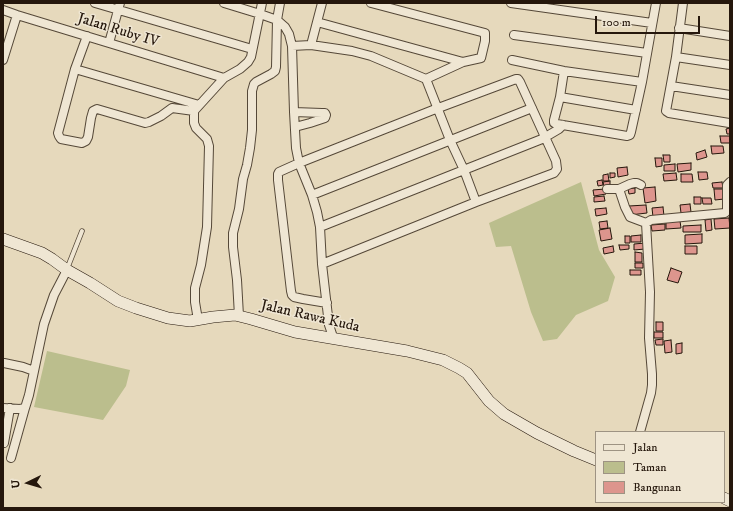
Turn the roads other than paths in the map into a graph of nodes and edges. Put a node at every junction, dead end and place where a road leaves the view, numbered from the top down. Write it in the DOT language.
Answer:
graph roads {
  1 [pos="95,3"];
  2 [pos="224,3"];
  3 [pos="262,3"];
  4 [pos="280,3"];
  5 [pos="322,3"];
  6 [pos="371,3"];
  7 [pos="511,3"];
  8 [pos="656,3"];
  9 [pos="683,3"];
  10 [pos="119,6"];
  11 [pos="3,10"];
  12 [pos="260,14"];
  13 [pos="16,15"];
  14 [pos="277,20"];
  15 [pos="317,22"];
  16 [pos="652,23"];
  17 [pos="679,28"];
  18 [pos="514,35"];
  19 [pos="87,36"];
  20 [pos="730,36"];
  21 [pos="108,42"];
  22 [pos="311,44"];
  23 [pos="292,46"];
  24 [pos="252,49"];
  25 [pos="647,53"];
  26 [pos="676,57"];
  27 [pos="3,60"];
  28 [pos="512,60"];
  29 [pos="463,62"];
  30 [pos="730,65"];
  31 [pos="75,69"];
  32 [pos="564,71"];
  33 [pos="224,78"];
  34 [pos="426,79"];
  35 [pos="642,82"];
  36 [pos="671,86"];
  37 [pos="730,95"];
  38 [pos="560,97"];
  39 [pos="196,108"];
  40 [pos="532,108"];
  41 [pos="438,109"];
  42 [pos="636,110"];
  43 [pos="294,112"];
  44 [pos="729,123"];
  45 [pos="563,125"];
  46 [pos="295,127"];
  47 [pos="546,138"];
  48 [pos="450,140"];
  49 [pos="298,163"];
  50 [pos="464,170"];
  51 [pos="730,182"];
  52 [pos="641,185"];
  53 [pos="607,189"];
  54 [pos="619,189"];
  55 [pos="312,195"];
  56 [pos="476,202"];
  57 [pos="646,223"];
  58 [pos="320,227"];
  59 [pos="82,231"];
  60 [pos="3,239"];
  61 [pos="322,264"];
  62 [pos="67,270"];
  63 [pos="327,303"];
  64 [pos="239,316"];
  65 [pos="198,320"];
  66 [pos="333,338"];
  67 [pos="4,363"];
  68 [pos="34,371"];
  69 [pos="6,408"];
  70 [pos="25,408"];
  71 [pos="640,431"];
  72 [pos="4,443"];
  73 [pos="11,458"];
  74 [pos="595,460"];
  1 -- 10 [label="street"];
  2 -- 12 [label="street"];
  3 -- 12 [label="street"];
  4 -- 14 [label="street"];
  5 -- 15 [label="street"];
  6 -- 29 [label="street"];
  7 -- 16 [label="street"];
  8 -- 16 [label="street"];
  9 -- 17 [label="street"];
  10 -- 21 [label="street"];
  10 -- 24 [label="street"];
  11 -- 13 [label="street, Jalan Ruby IV"];
  12 -- 14 [label="street"];
  12 -- 24 [label="street"];
  13 -- 19 [label="street, Jalan Ruby IV"];
  13 -- 27 [label="street"];
  14 -- 23 [label="street"];
  14 -- 64 [label="street"];
  15 -- 22 [label="street"];
  15 -- 29 [label="street"];
  16 -- 25 [label="street"];
  17 -- 20 [label="street"];
  17 -- 26 [label="street"];
  18 -- 25 [label="street"];
  19 -- 21 [label="street, Jalan Ruby IV"];
  19 -- 31 [label="street"];
  21 -- 33 [label="street, Jalan Ruby IV"];
  22 -- 23 [label="street"];
  22 -- 34 [label="street"];
  23 -- 43 [label="street"];
  24 -- 33 [label="street"];
  25 -- 35 [label="street"];
  26 -- 30 [label="street"];
  26 -- 36 [label="street"];
  28 -- 32 [label="street"];
  29 -- 34 [label="street"];
  31 -- 39 [label="street"];
  31 -- 39 [label="street"];
  32 -- 35 [label="street"];
  32 -- 38 [label="street"];
  33 -- 39 [label="street"];
  34 -- 41 [label="street"];
  35 -- 42 [label="street"];
  36 -- 37 [label="street"];
  36 -- 44 [label="street"];
  38 -- 42 [label="street"];
  38 -- 45 [label="street"];
  39 -- 65 [label="street"];
  40 -- 41 [label="street"];
  40 -- 47 [label="street"];
  40 -- 48 [label="street"];
  41 -- 48 [label="street"];
  41 -- 49 [label="street"];
  42 -- 45 [label="street"];
  43 -- 46 [label="street"];
  43 -- 46 [label="street"];
  45 -- 47 [label="street"];
  46 -- 49 [label="street"];
  47 -- 50 [label="street"];
  47 -- 56 [label="street"];
  48 -- 50 [label="street"];
  48 -- 55 [label="street"];
  49 -- 55 [label="street"];
  49 -- 63 [label="street"];
  50 -- 56 [label="street"];
  50 -- 58 [label="street"];
  51 -- 57 [label="street"];
  52 -- 54 [label="street"];
  53 -- 54 [label="street"];
  54 -- 57 [label="street"];
  55 -- 58 [label="street"];
  56 -- 61 [label="street"];
  57 -- 71 [label="street"];
  58 -- 61 [label="street"];
  59 -- 62 [label="lane"];
  60 -- 62 [label="street, Jalan Rawa Kuda"];
  61 -- 63 [label="street"];
  62 -- 65 [label="street, Jalan Rawa Kuda"];
  62 -- 68 [label="street"];
  63 -- 66 [label="street"];
  64 -- 65 [label="street, Jalan Rawa Kuda"];
  64 -- 66 [label="street, Jalan Rawa Kuda"];
  66 -- 74 [label="street, Jalan Rawa Kuda"];
  67 -- 68 [label="street"];
  68 -- 70 [label="street"];
  69 -- 70 [label="street"];
  69 -- 72 [label="street"];
  70 -- 73 [label="street"];
}
